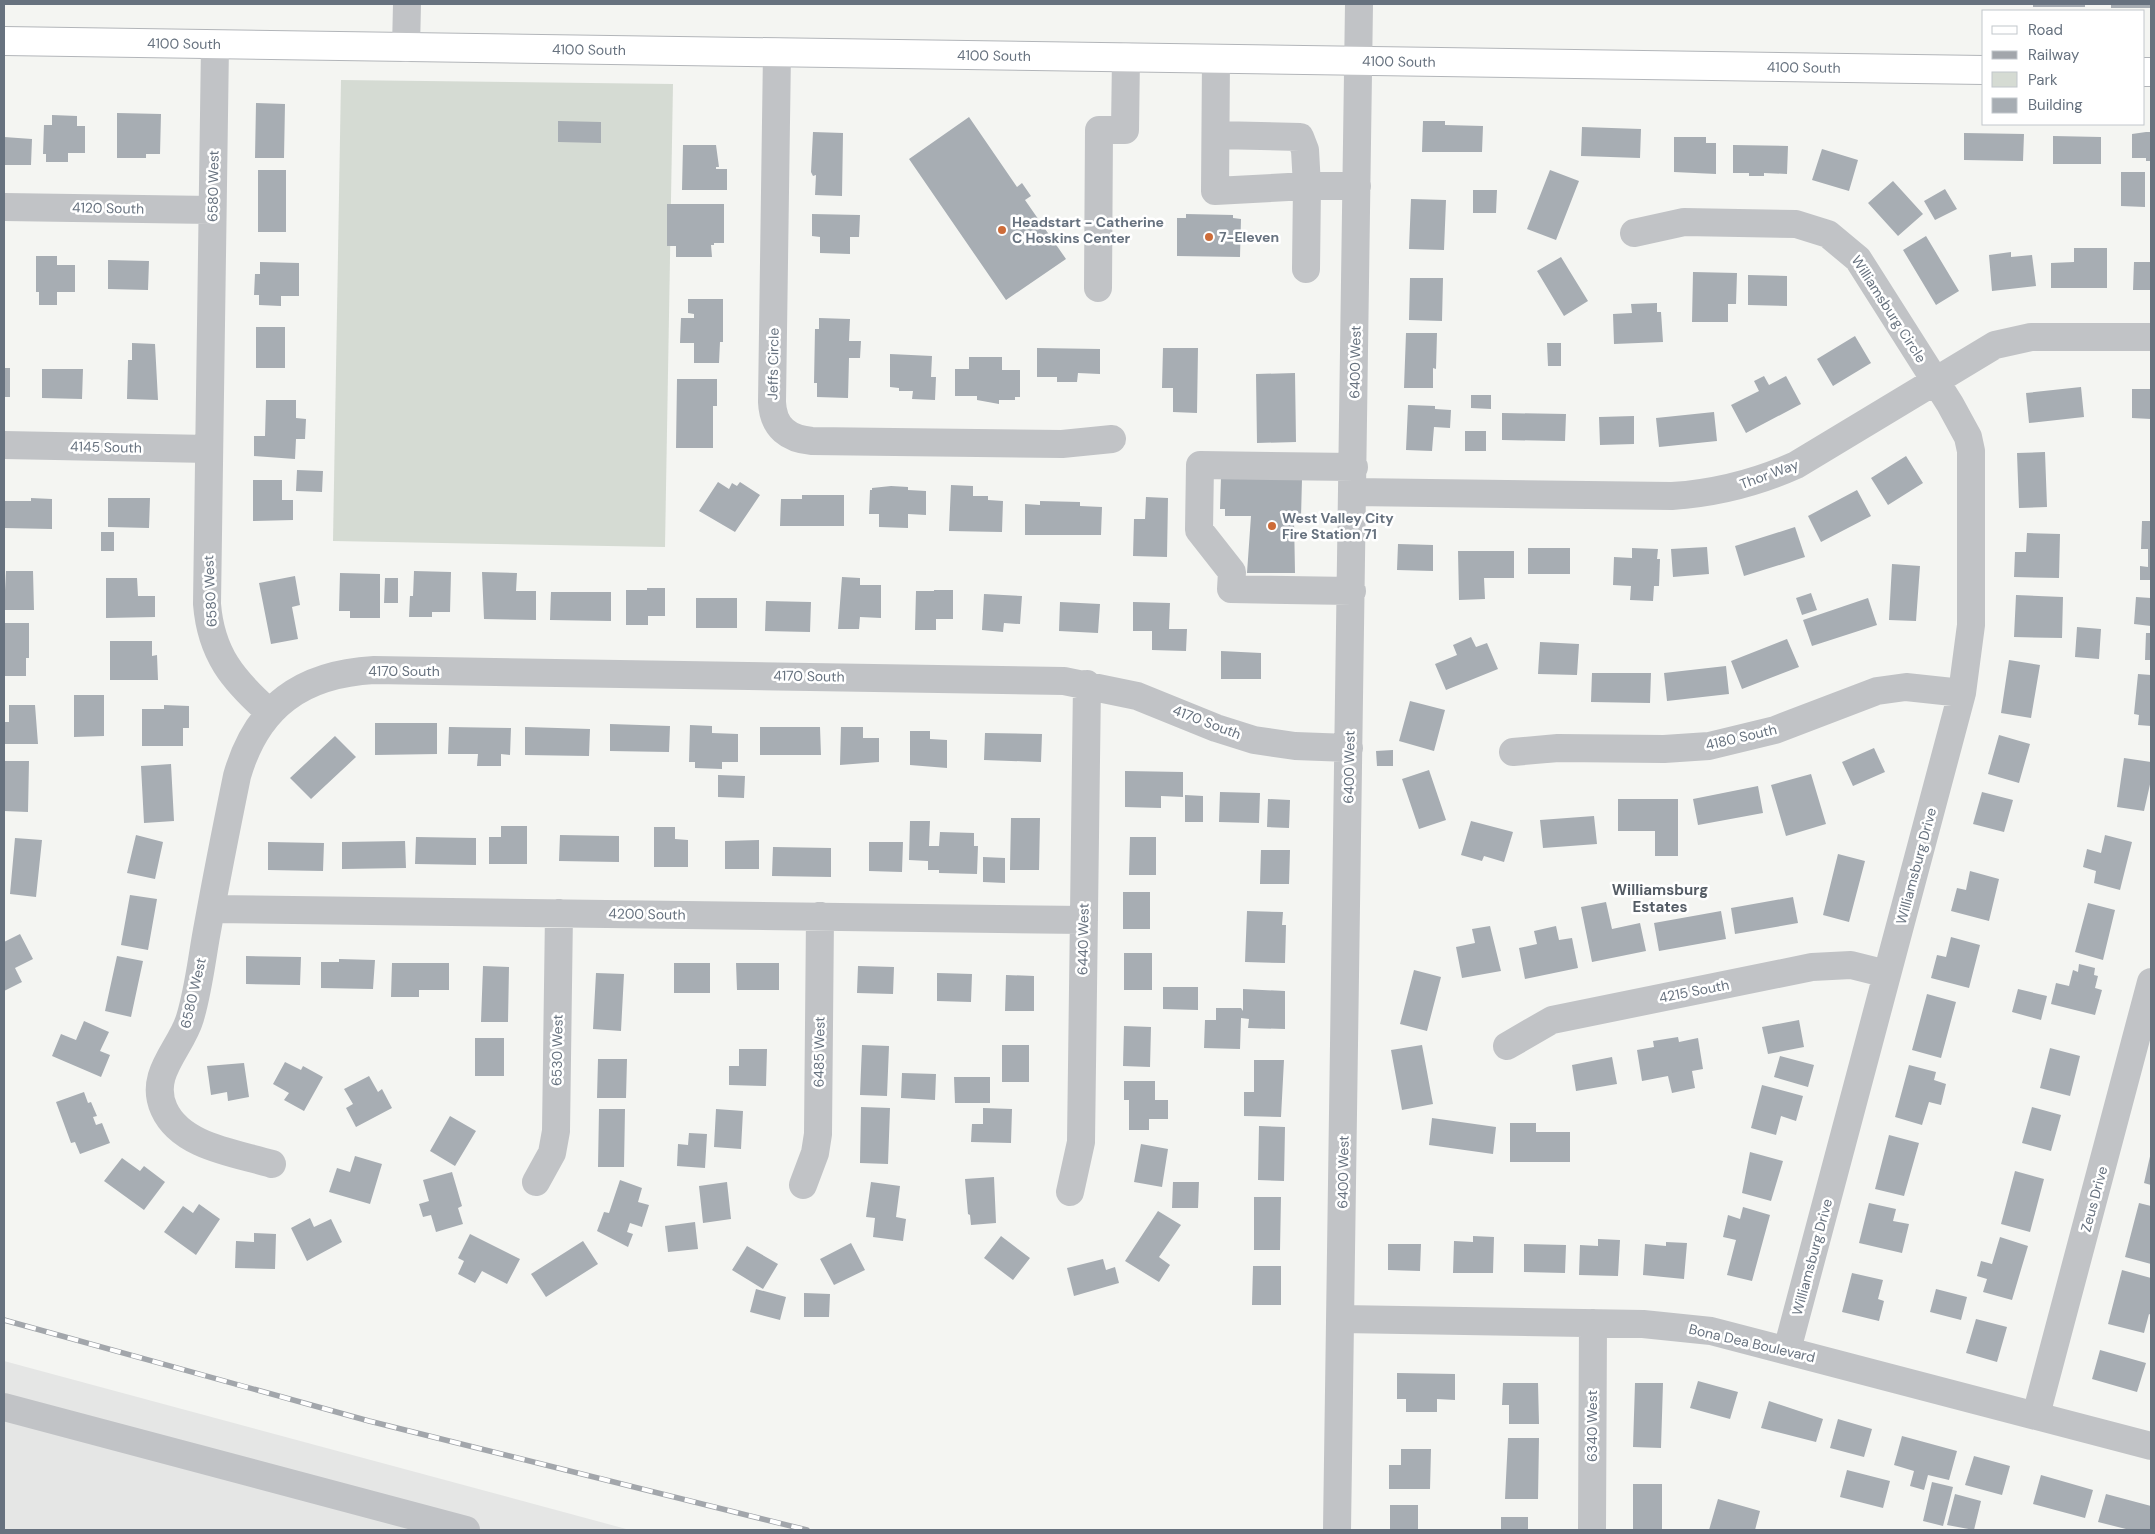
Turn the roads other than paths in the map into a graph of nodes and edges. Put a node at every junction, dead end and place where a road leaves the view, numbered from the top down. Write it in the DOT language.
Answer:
graph roads {
  1 [pos="406,4"];
  2 [pos="1359,4"];
  3 [pos="4,41"];
  4 [pos="215,45"];
  5 [pos="406,48"];
  6 [pos="777,52"];
  7 [pos="1126,57"];
  8 [pos="1216,59"];
  9 [pos="1359,61"];
  10 [pos="1982,70"];
  11 [pos="1216,135"];
  12 [pos="1307,186"];
  13 [pos="1358,186"];
  14 [pos="4,207"];
  15 [pos="212,210"];
  16 [pos="1634,233"];
  17 [pos="1306,269"];
  18 [pos="1098,288"];
  19 [pos="2151,337"];
  20 [pos="1935,380"];
  21 [pos="1112,439"];
  22 [pos="4,445"];
  23 [pos="209,448"];
  24 [pos="1353,480"];
  25 [pos="1352,591"];
  26 [pos="1087,684"];
  27 [pos="1962,693"];
  28 [pos="269,712"];
  29 [pos="1350,748"];
  30 [pos="1513,752"];
  31 [pos="211,909"];
  32 [pos="559,913"];
  33 [pos="820,916"];
  34 [pos="1084,920"];
  35 [pos="1887,974"];
  36 [pos="2151,982"];
  37 [pos="1507,1046"];
  38 [pos="272,1164"];
  39 [pos="536,1182"];
  40 [pos="803,1185"];
  41 [pos="1070,1192"];
  42 [pos="1341,1319"];
  43 [pos="1593,1323"];
  44 [pos="1788,1350"];
  45 [pos="4,1407"];
  46 [pos="2036,1416"];
  47 [pos="2151,1446"];
  48 [pos="466,1530"];
  49 [pos="1338,1530"];
  50 [pos="1592,1530"];
  1 -- 5 [label="street"];
  2 -- 9 [label="street, 6400 West"];
  3 -- 4 [label="main road, 4100 South"];
  4 -- 5 [label="main road, 4100 South"];
  4 -- 15 [label="street, 6580 West"];
  5 -- 6 [label="main road, 4100 South"];
  6 -- 7 [label="main road, 4100 South"];
  6 -- 21 [label="street, Jeffs Circle"];
  7 -- 8 [label="main road, 4100 South"];
  7 -- 18 [label="street"];
  8 -- 9 [label="main road, 4100 South"];
  8 -- 11 [label="street"];
  9 -- 10 [label="main road, 4100 South"];
  9 -- 13 [label="street, 6400 West"];
  11 -- 12 [label="street"];
  11 -- 12 [label="street"];
  12 -- 13 [label="street"];
  12 -- 17 [label="street"];
  13 -- 24 [label="street, 6400 West"];
  14 -- 15 [label="street, 4120 South"];
  15 -- 23 [label="street, 6580 West"];
  16 -- 20 [label="street, Williamsburg Circle"];
  19 -- 20 [label="street, Thor Way"];
  20 -- 24 [label="street, Thor Way"];
  20 -- 27 [label="street, Williamsburg Drive"];
  22 -- 23 [label="street, 4145 South"];
  23 -- 28 [label="street, 6580 West"];
  24 -- 25 [label="street, 6400 West"];
  24 -- 25 [label="street, Thor Way"];
  25 -- 29 [label="street, 6400 West"];
  26 -- 28 [label="street, 4170 South"];
  26 -- 29 [label="street, 4170 South"];
  26 -- 34 [label="street, 6440 West"];
  27 -- 30 [label="street, 4180 South"];
  27 -- 35 [label="street, Williamsburg Drive"];
  28 -- 31 [label="street, 6580 West"];
  29 -- 42 [label="street, 6400 West"];
  31 -- 32 [label="street, 4200 South"];
  31 -- 38 [label="street, 6580 West"];
  32 -- 33 [label="street, 4200 South"];
  32 -- 39 [label="street, 6530 West"];
  33 -- 34 [label="street, 4200 South"];
  33 -- 40 [label="street, 6485 West"];
  34 -- 41 [label="street, 6440 West"];
  35 -- 37 [label="street, 4215 South"];
  35 -- 44 [label="street, Williamsburg Drive"];
  36 -- 46 [label="street, Zeus Drive"];
  42 -- 43 [label="street, Bona Dea Boulevard"];
  42 -- 49 [label="street, 6400 West"];
  43 -- 44 [label="street, Bona Dea Boulevard"];
  43 -- 50 [label="street, 6340 West"];
  44 -- 46 [label="street, Bona Dea Boulevard"];
  45 -- 48 [label="street"];
  46 -- 47 [label="street, Bona Dea Boulevard"];
}
